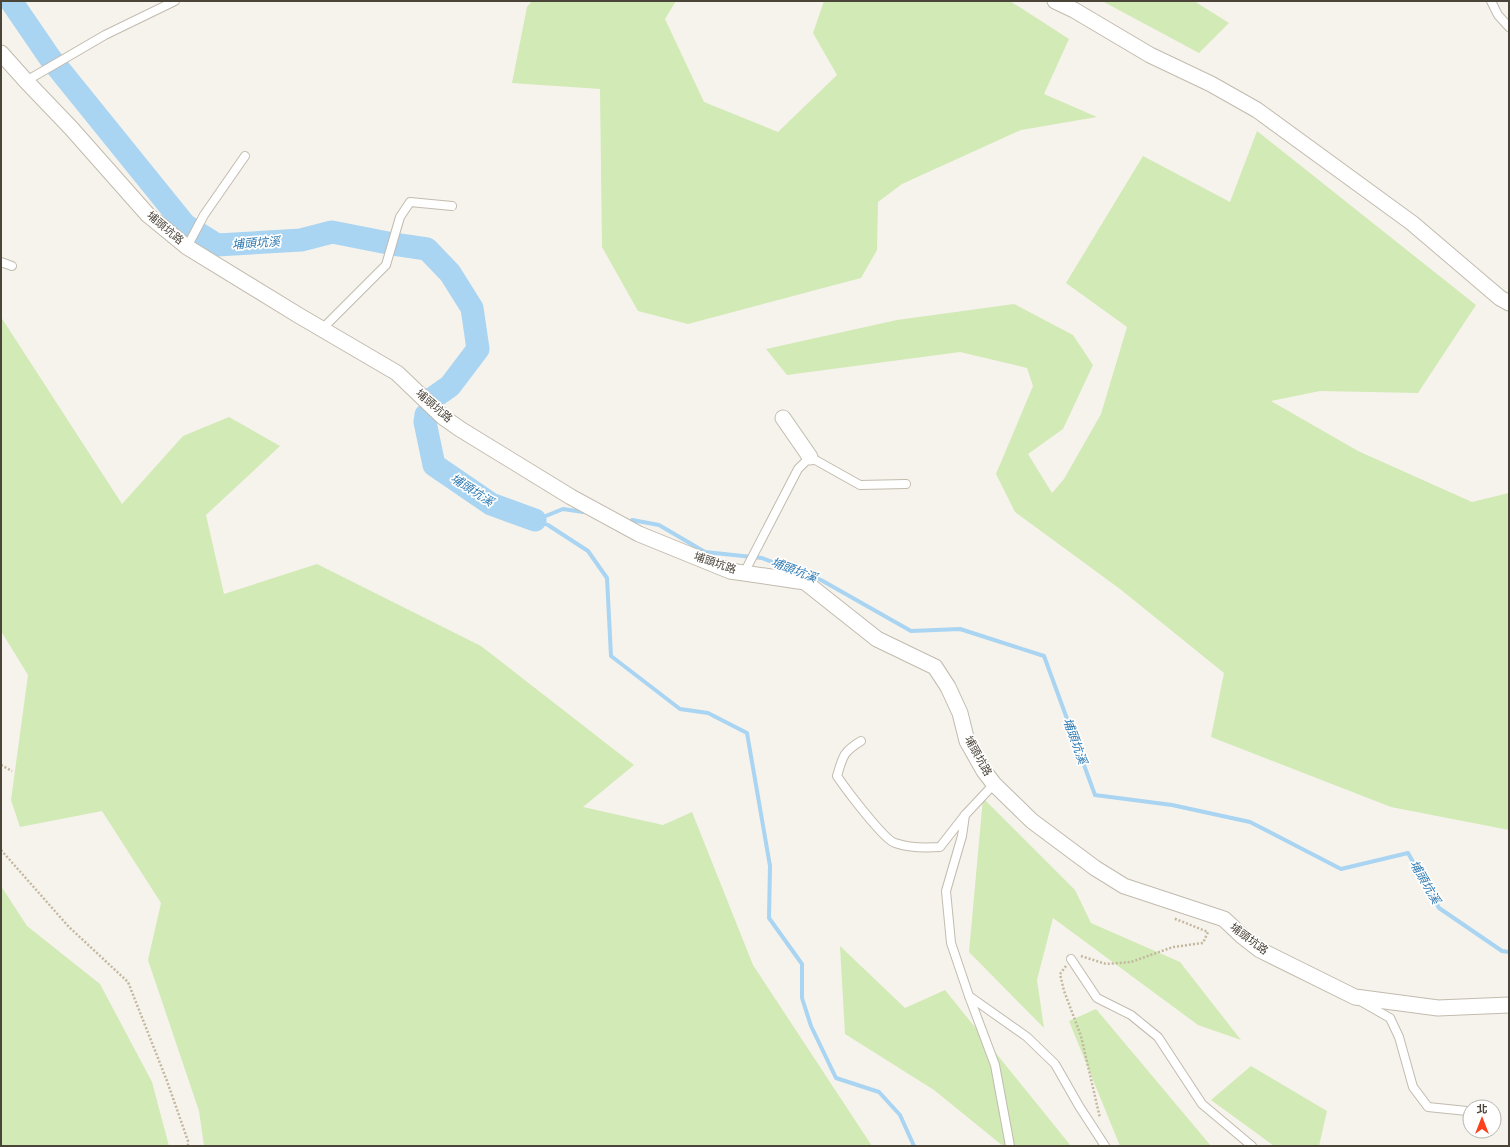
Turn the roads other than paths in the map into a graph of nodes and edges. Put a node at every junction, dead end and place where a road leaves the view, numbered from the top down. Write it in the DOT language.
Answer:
graph roads {
  1 [pos="175,1"];
  2 [pos="1055,1"];
  3 [pos="1491,1"];
  4 [pos="1509,27"];
  5 [pos="1,53"];
  6 [pos="27,81"];
  7 [pos="245,156"];
  8 [pos="452,206"];
  9 [pos="187,247"];
  10 [pos="1,262"];
  11 [pos="12,266"];
  12 [pos="1509,302"];
  13 [pos="323,328"];
  14 [pos="783,418"];
  15 [pos="810,457"];
  16 [pos="906,484"];
  17 [pos="746,569"];
  18 [pos="861,741"];
  19 [pos="994,784"];
  20 [pos="965,815"];
  21 [pos="1070,959"];
  22 [pos="969,996"];
  23 [pos="1355,997"];
  24 [pos="1509,1004"];
  25 [pos="1462,1110"];
  26 [pos="1010,1146"];
  27 [pos="1105,1146"];
  28 [pos="1252,1146"];
  1 -- 6 [label="lane"];
  2 -- 12 [label="street"];
  3 -- 4 [label="lane"];
  5 -- 6 [label="street, 埔頭坑路"];
  6 -- 9 [label="street, 埔頭坑路"];
  7 -- 9 [label="lane"];
  8 -- 13 [label="lane"];
  9 -- 13 [label="street, 埔頭坑路"];
  10 -- 11 [label="lane"];
  13 -- 17 [label="street, 埔頭坑路"];
  14 -- 15 [label="street"];
  15 -- 16 [label="lane"];
  15 -- 17 [label="lane"];
  17 -- 19 [label="street, 埔頭坑路"];
  18 -- 20 [label="lane"];
  19 -- 20 [label="lane"];
  19 -- 23 [label="street, 埔頭坑路"];
  20 -- 22 [label="lane"];
  21 -- 28 [label="lane"];
  22 -- 26 [label="lane"];
  22 -- 27 [label="lane"];
  23 -- 24 [label="street, 埔頭坑路"];
  23 -- 25 [label="lane"];
}
